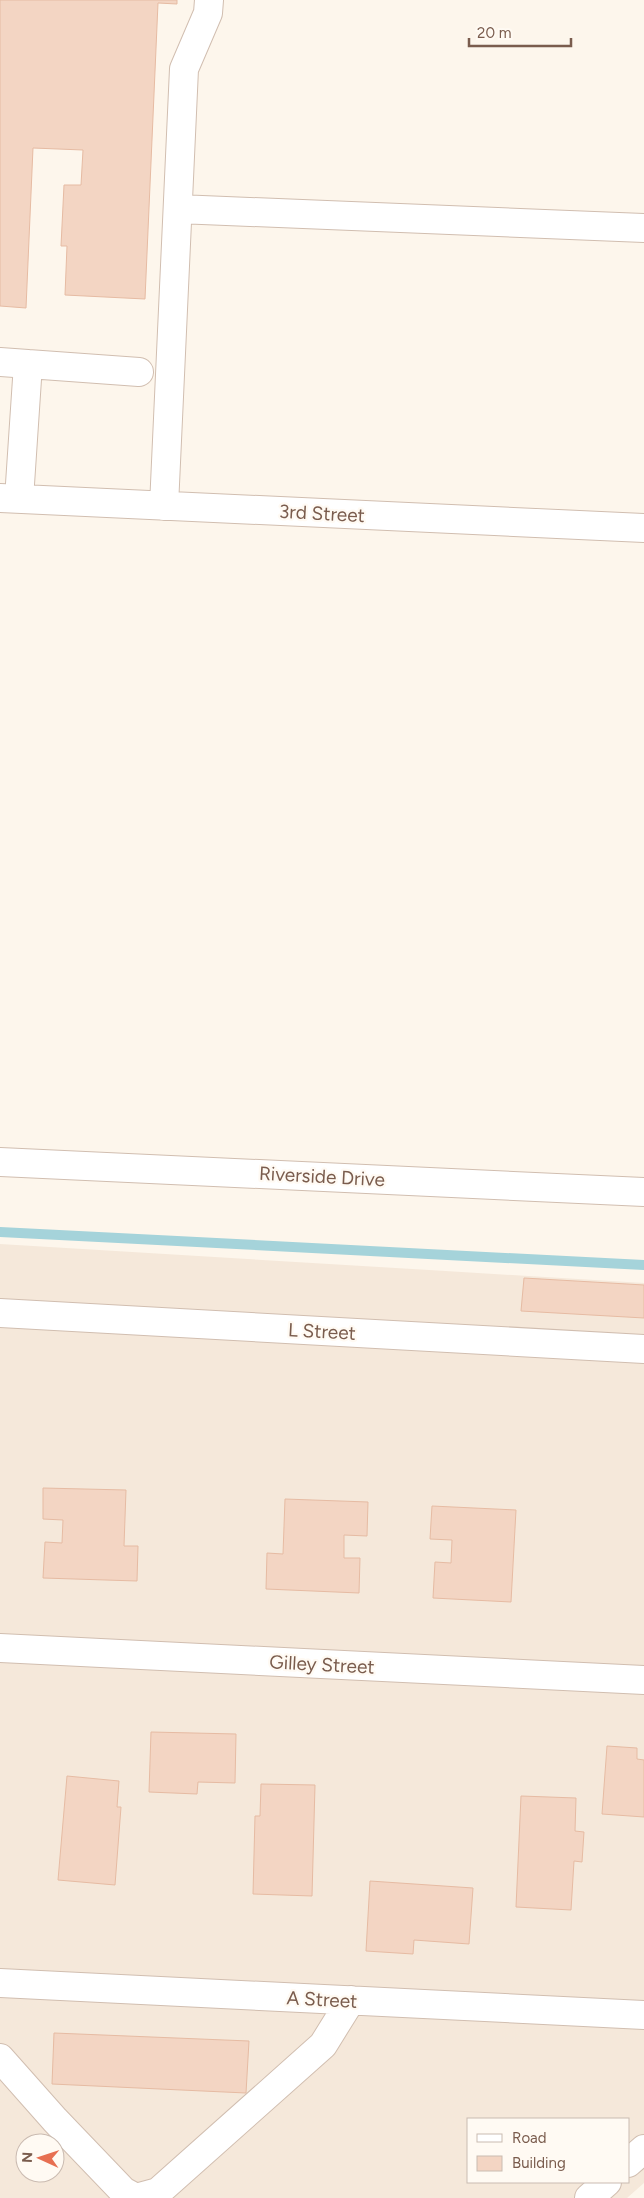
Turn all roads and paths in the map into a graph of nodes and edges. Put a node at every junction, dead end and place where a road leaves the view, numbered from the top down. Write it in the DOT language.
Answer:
graph roads {
  1 [pos="209,0"];
  2 [pos="178,209"];
  3 [pos="644,228"];
  4 [pos="0,362"];
  5 [pos="28,364"];
  6 [pos="139,372"];
  7 [pos="10,499"];
  8 [pos="164,506"];
  9 [pos="644,528"];
  10 [pos="0,1162"];
  11 [pos="644,1192"];
  12 [pos="0,1313"];
  13 [pos="644,1349"];
  14 [pos="0,1648"];
  15 [pos="644,1680"];
  16 [pos="0,1983"];
  17 [pos="350,2000"];
  18 [pos="644,2015"];
  19 [pos="0,2058"];
  20 [pos="644,2149"];
  21 [pos="629,2162"];
  22 [pos="606,2183"];
  23 [pos="589,2198"];
  1 -- 2 [label="street"];
  2 -- 3 [label="street"];
  2 -- 8 [label="street"];
  4 -- 5 [label="street"];
  5 -- 6 [label="street"];
  5 -- 7 [label="street"];
  7 -- 8 [label="street, 3rd Street"];
  8 -- 9 [label="street, 3rd Street"];
  10 -- 11 [label="street, Riverside Drive"];
  12 -- 13 [label="street, L Street"];
  14 -- 15 [label="street, Gilley Street"];
  16 -- 17 [label="street, A Street"];
  17 -- 18 [label="street, A Street"];
  17 -- 19 [label="street"];
  20 -- 21 [label="street"];
  22 -- 23 [label="street"];
}
